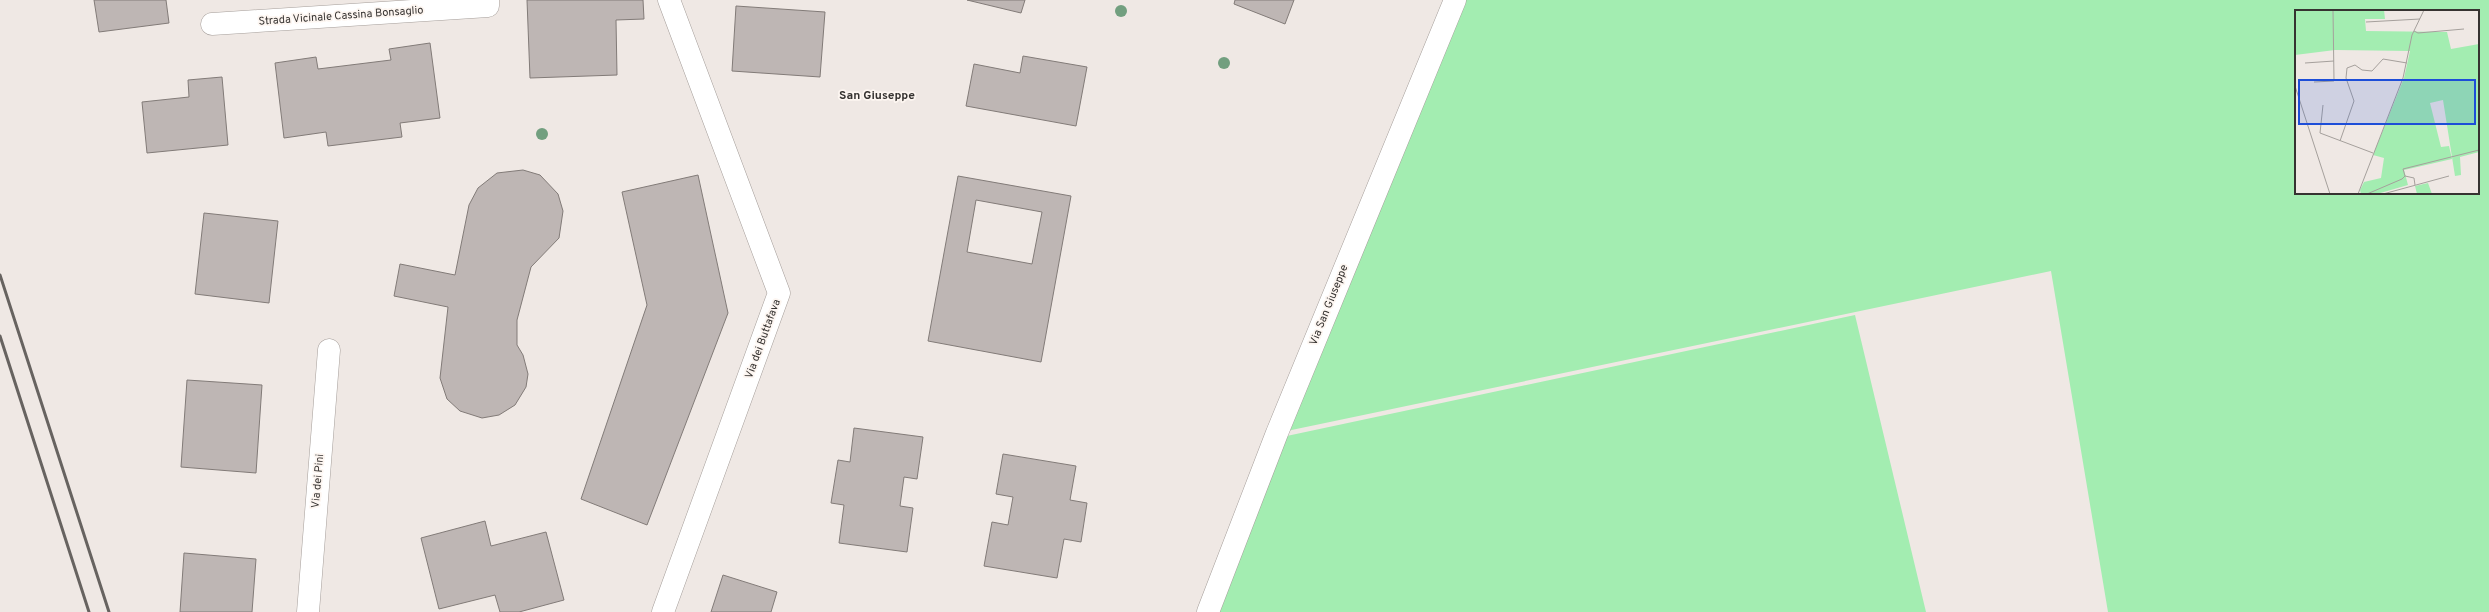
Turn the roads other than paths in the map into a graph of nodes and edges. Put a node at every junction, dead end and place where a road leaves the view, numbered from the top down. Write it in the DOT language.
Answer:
graph roads {
  1 [pos="488,0"];
  2 [pos="669,0"];
  3 [pos="1455,0"];
  4 [pos="212,24"];
  5 [pos="328,350"];
  6 [pos="308,612"];
  7 [pos="663,612"];
  8 [pos="1208,612"];
  1 -- 4 [label="street, Strada Vicinale Cassina Bonsaglio"];
  2 -- 7 [label="street, Via dei Buttafava"];
  3 -- 8 [label="street, Via San Giuseppe"];
  5 -- 6 [label="street, Via dei Pini"];
}
